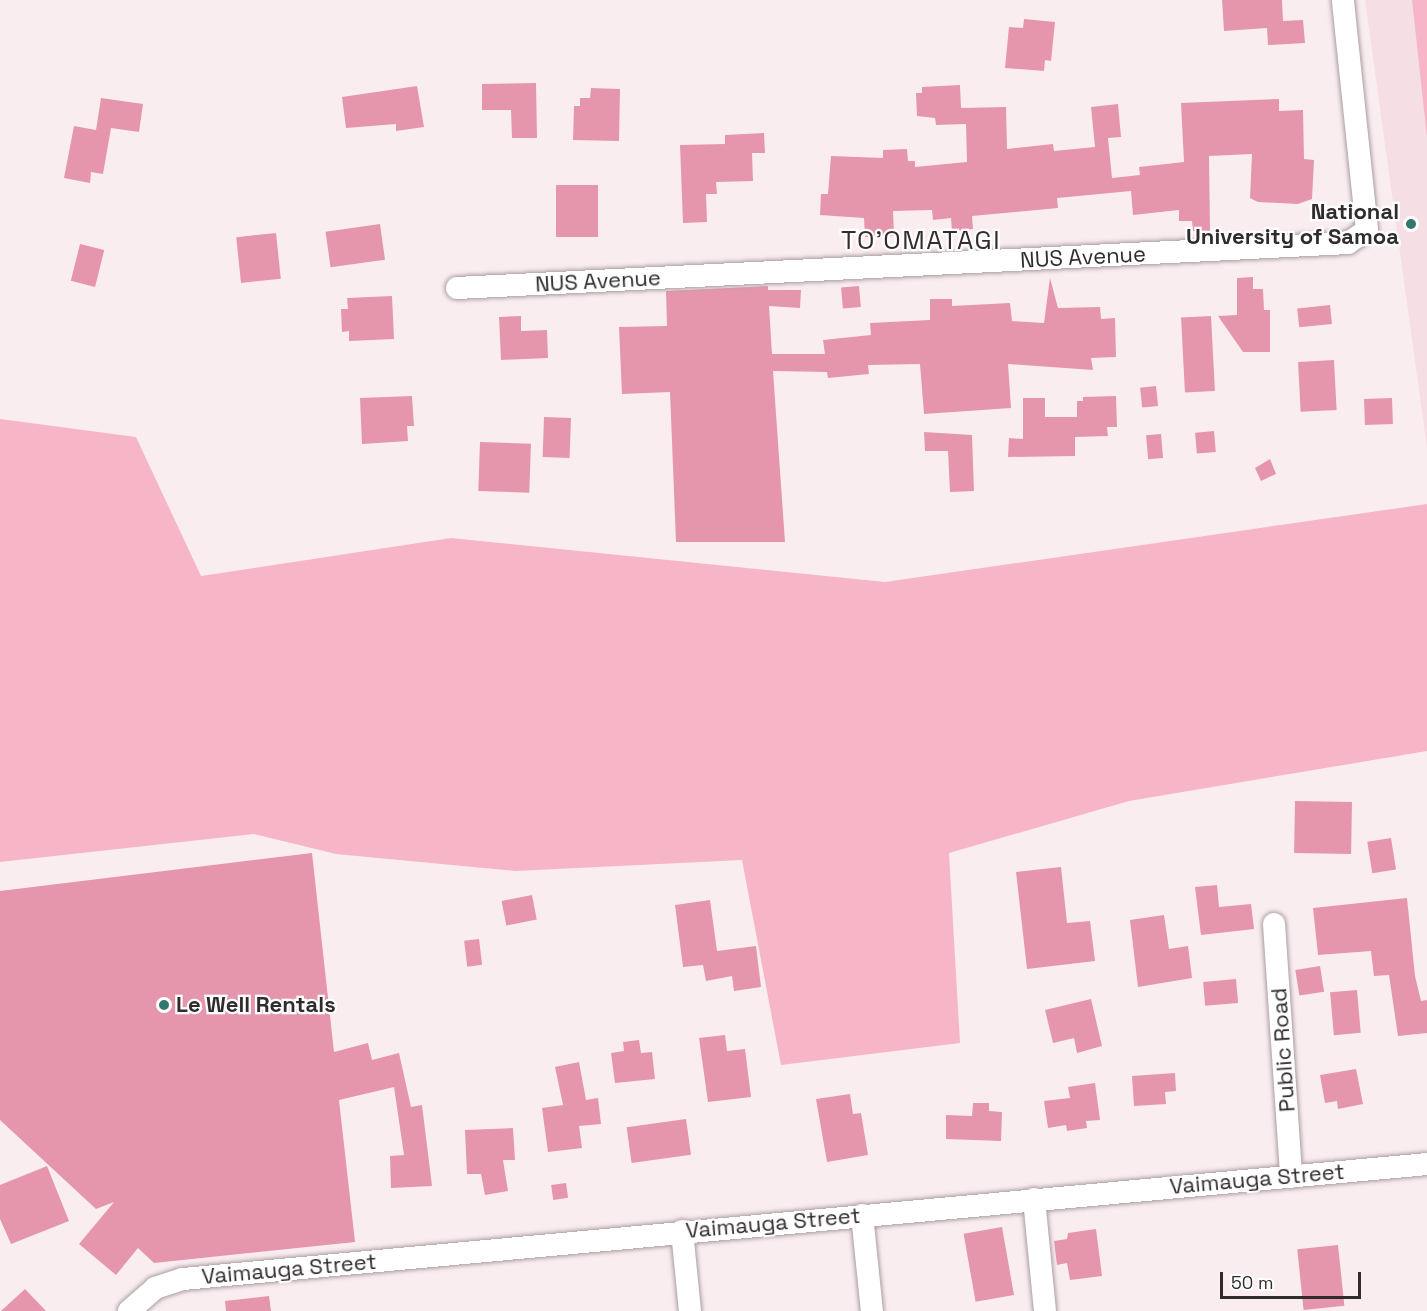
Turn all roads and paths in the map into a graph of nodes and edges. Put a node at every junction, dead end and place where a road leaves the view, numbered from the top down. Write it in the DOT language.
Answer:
graph roads {
  1 [pos="1343,0"];
  2 [pos="457,288"];
  3 [pos="1274,924"];
  4 [pos="1427,1164"];
  5 [pos="1291,1176"];
  6 [pos="1034,1199"];
  7 [pos="862,1215"];
  8 [pos="682,1231"];
  9 [pos="129,1311"];
  10 [pos="690,1311"];
  11 [pos="872,1311"];
  12 [pos="1045,1311"];
  1 -- 2 [label="street, NUS Avenue"];
  3 -- 5 [label="street, Public Road"];
  4 -- 5 [label="street, Vaimauga Street"];
  5 -- 6 [label="street, Vaimauga Street"];
  6 -- 7 [label="street, Vaimauga Street"];
  6 -- 12 [label="street"];
  7 -- 8 [label="street, Vaimauga Street"];
  7 -- 11 [label="street"];
  8 -- 9 [label="street, Vaimauga Street"];
  8 -- 10 [label="street"];
}
